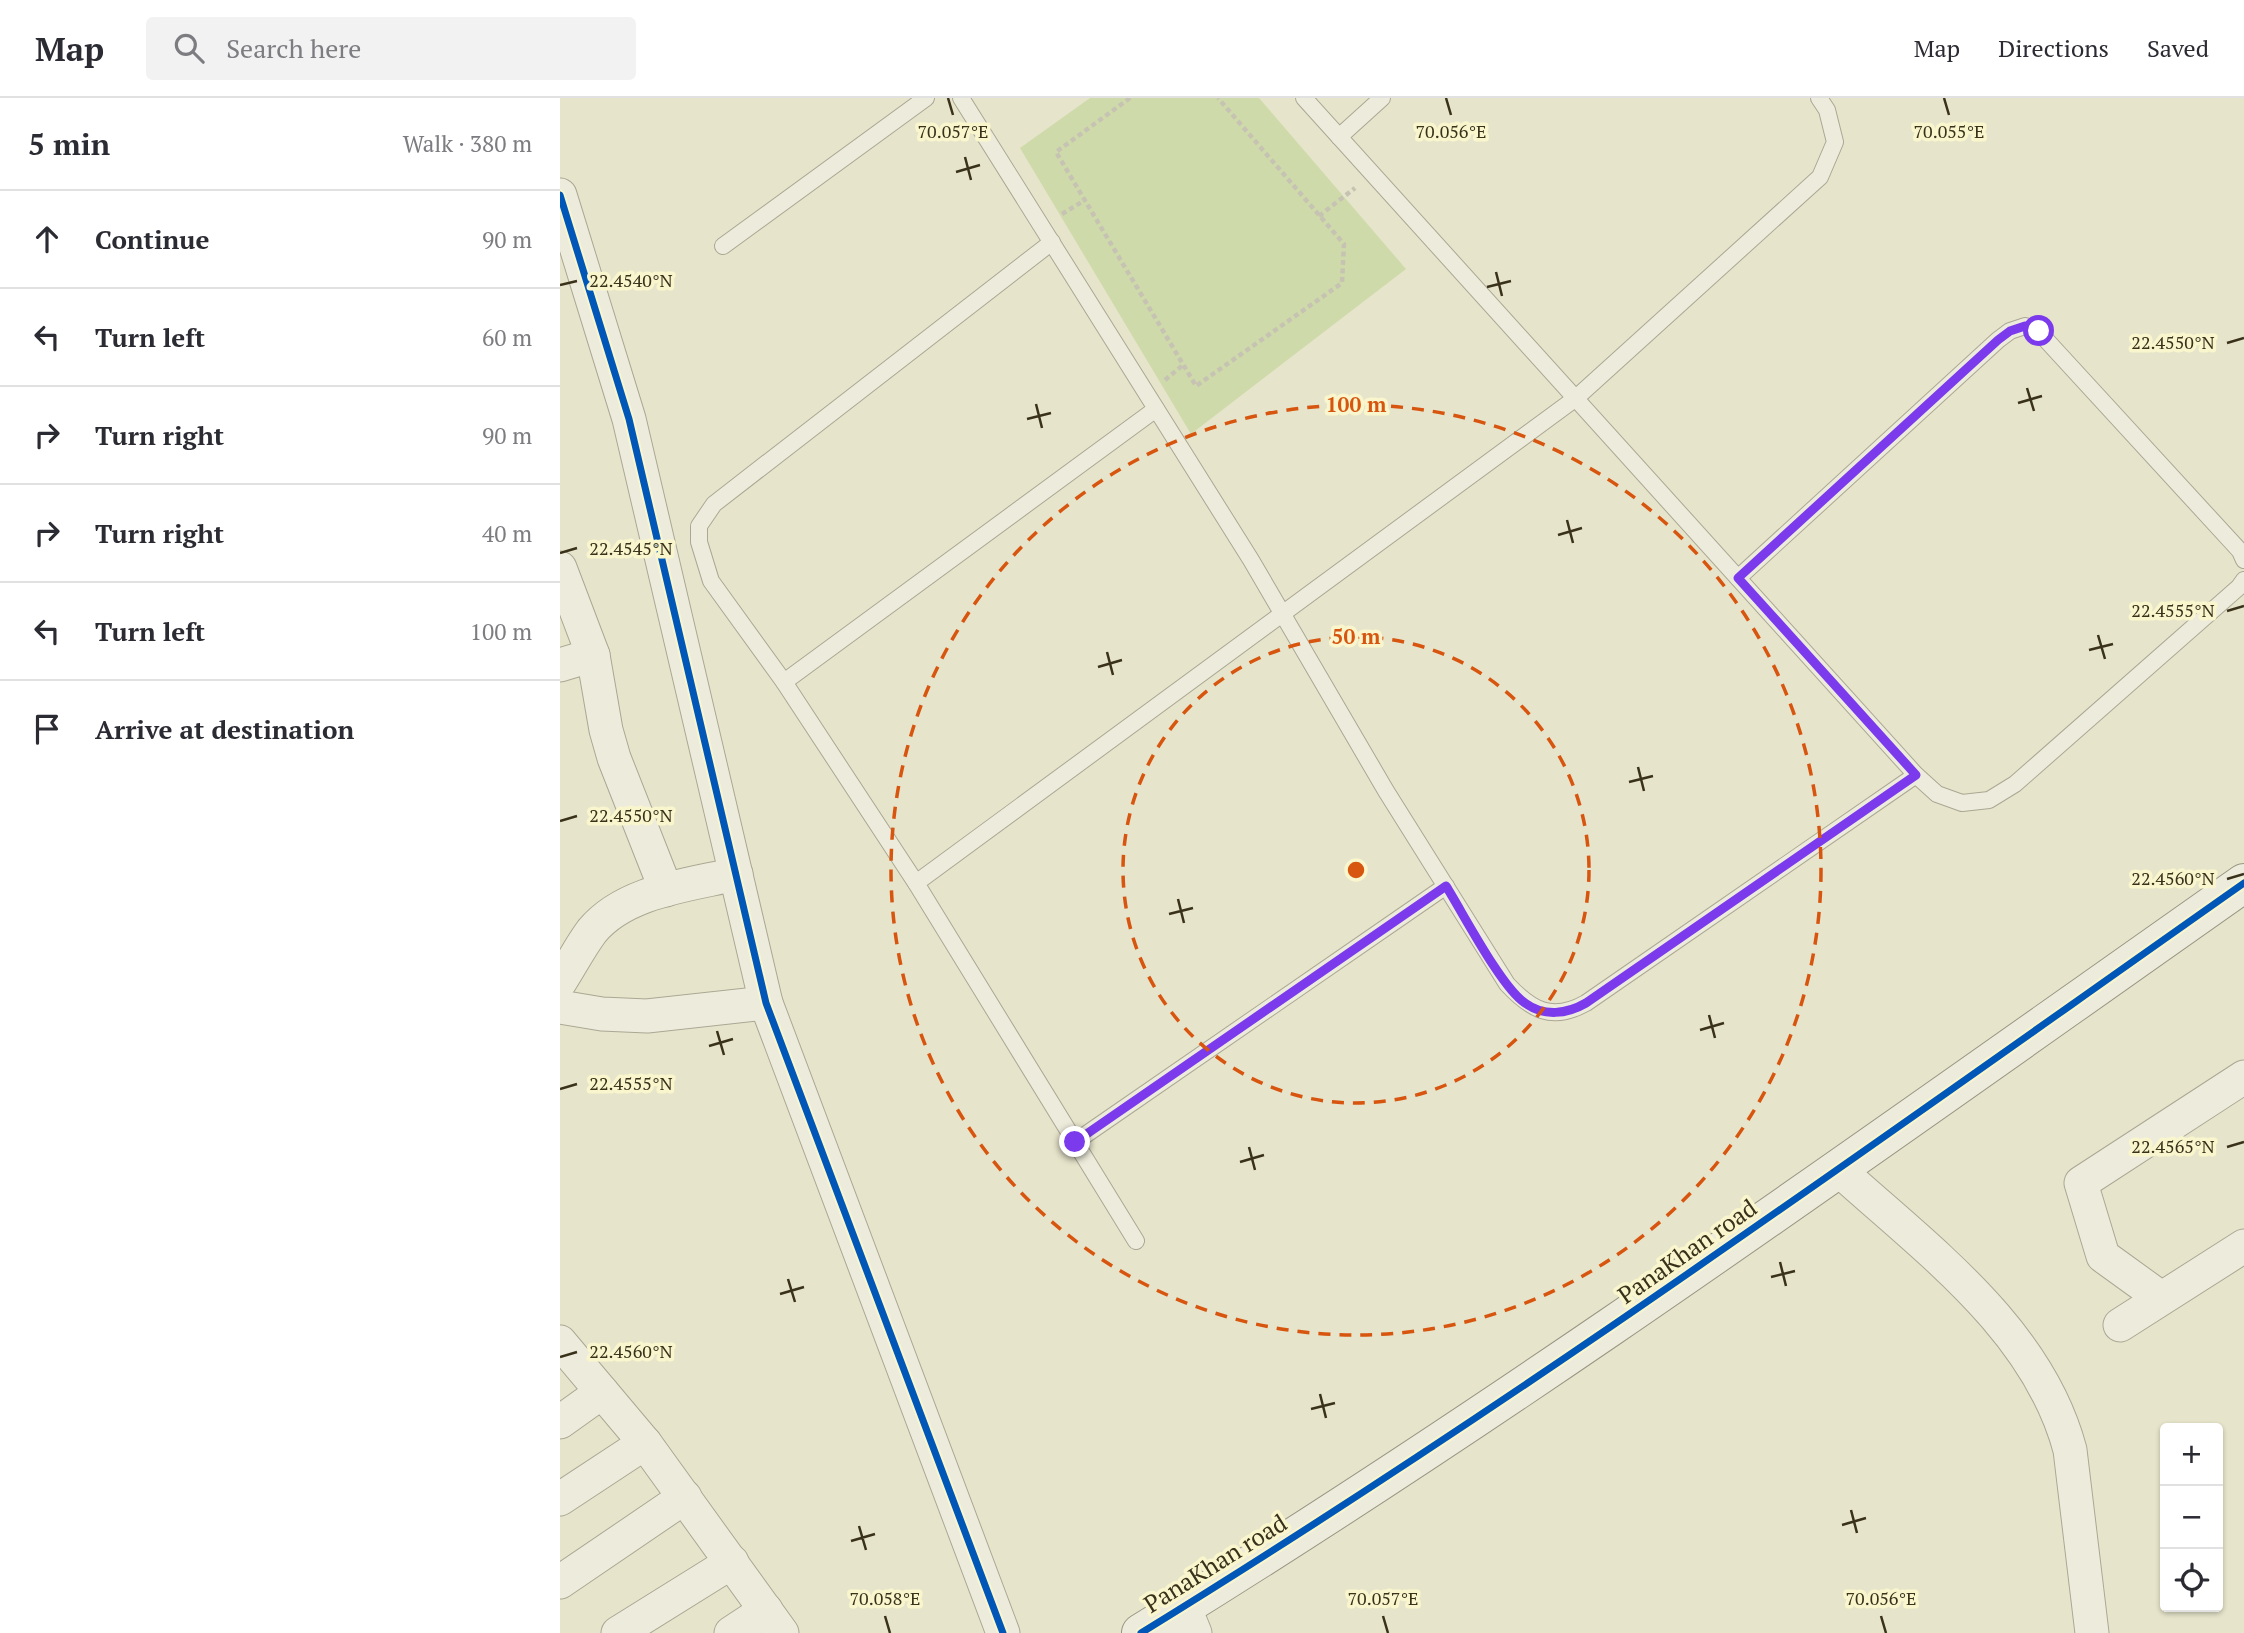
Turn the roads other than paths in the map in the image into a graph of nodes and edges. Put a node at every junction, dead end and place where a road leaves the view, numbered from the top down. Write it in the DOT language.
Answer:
graph roads {
  1 [pos="926,98"];
  2 [pos="961,98"];
  3 [pos="1304,98"];
  4 [pos="1382,98"];
  5 [pos="1819,98"];
  6 [pos="1339,137"];
  7 [pos="560,195"];
  8 [pos="1052,243"];
  9 [pos="723,246"];
  10 [pos="1576,398"];
  11 [pos="1156,409"];
  12 [pos="2244,560"];
  13 [pos="560,568"];
  14 [pos="1738,578"];
  15 [pos="2244,580"];
  16 [pos="1283,615"];
  17 [pos="593,655"];
  18 [pos="560,665"];
  19 [pos="784,682"];
  20 [pos="1916,775"];
  21 [pos="736,874"];
  22 [pos="916,883"];
  23 [pos="2244,883"];
  24 [pos="1446,886"];
  25 [pos="666,890"];
  26 [pos="560,982"];
  27 [pos="766,1003"];
  28 [pos="560,1007"];
  29 [pos="2244,1077"];
  30 [pos="1075,1142"];
  31 [pos="1838,1169"];
  32 [pos="1136,1241"];
  33 [pos="2244,1246"];
  34 [pos="2161,1298"];
  35 [pos="2120,1325"];
  36 [pos="560,1342"];
  37 [pos="602,1392"];
  38 [pos="560,1422"];
  39 [pos="645,1443"];
  40 [pos="685,1497"];
  41 [pos="560,1499"];
  42 [pos="732,1562"];
  43 [pos="560,1582"];
  44 [pos="1190,1620"];
  45 [pos="774,1622"];
  46 [pos="618,1633"];
  47 [pos="731,1633"];
  48 [pos="1003,1633"];
  49 [pos="1141,1633"];
  50 [pos="2092,1633"];
  1 -- 9 [label="lane"];
  2 -- 8 [label="lane"];
  3 -- 6 [label="lane"];
  4 -- 6 [label="lane"];
  5 -- 10 [label="lane"];
  6 -- 10 [label="lane"];
  7 -- 21 [label="street"];
  8 -- 11 [label="lane"];
  8 -- 19 [label="lane"];
  10 -- 14 [label="lane"];
  10 -- 16 [label="lane"];
  11 -- 16 [label="lane"];
  11 -- 19 [label="lane"];
  12 -- 14 [label="lane"];
  13 -- 17 [label="street"];
  14 -- 20 [label="lane"];
  15 -- 20 [label="lane"];
  16 -- 22 [label="lane"];
  16 -- 24 [label="lane"];
  17 -- 18 [label="street"];
  17 -- 25 [label="street"];
  19 -- 22 [label="lane"];
  20 -- 24 [label="lane"];
  21 -- 25 [label="street"];
  21 -- 27 [label="street"];
  22 -- 30 [label="lane"];
  23 -- 31 [label="street, PanaKhan road"];
  24 -- 30 [label="lane"];
  25 -- 26 [label="street"];
  27 -- 28 [label="street"];
  27 -- 48 [label="street"];
  29 -- 34 [label="street"];
  30 -- 32 [label="lane"];
  31 -- 44 [label="street, PanaKhan road"];
  31 -- 50 [label="street"];
  33 -- 34 [label="street"];
  34 -- 35 [label="street"];
  36 -- 37 [label="street"];
  37 -- 38 [label="street"];
  37 -- 39 [label="street"];
  39 -- 40 [label="street"];
  39 -- 41 [label="street"];
  40 -- 42 [label="street"];
  40 -- 43 [label="street"];
  42 -- 45 [label="street"];
  42 -- 46 [label="street"];
  44 -- 49 [label="street, PanaKhan road"];
  45 -- 47 [label="street"];
}
